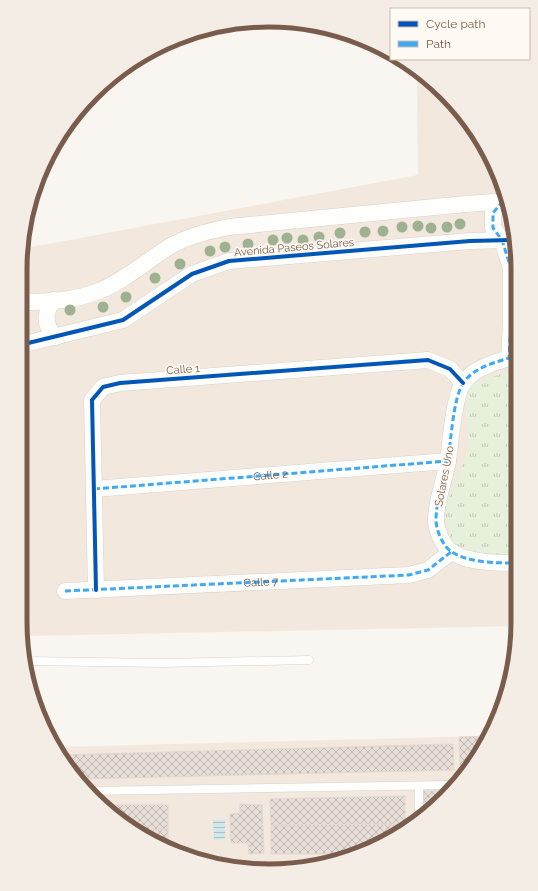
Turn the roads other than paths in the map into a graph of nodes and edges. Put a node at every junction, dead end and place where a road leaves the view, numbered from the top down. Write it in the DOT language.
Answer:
graph roads {
  1 [pos="501,201"];
  2 [pos="502,204"];
  3 [pos="508,240"];
  4 [pos="511,267"];
  5 [pos="511,269"];
  6 [pos="53,300"];
  7 [pos="27,302"];
  8 [pos="511,322"];
  9 [pos="511,322"];
  10 [pos="56,337"];
  11 [pos="27,343"];
  12 [pos="463,383"];
  13 [pos="448,461"];
  14 [pos="94,489"];
  15 [pos="451,552"];
  16 [pos="511,562"];
  17 [pos="96,590"];
  18 [pos="65,591"];
  19 [pos="309,660"];
  20 [pos="31,662"];
  21 [pos="448,785"];
  22 [pos="419,786"];
  23 [pos="96,791"];
  24 [pos="419,812"];
  1 -- 6 [label="street"];
  2 -- 3 [label="street"];
  3 -- 4 [label="street"];
  3 -- 10 [label="street, Avenida Paseos Solares"];
  5 -- 8 [label="street"];
  6 -- 7 [label="street"];
  6 -- 10 [label="street"];
  9 -- 12 [label="street"];
  10 -- 11 [label="street, Avenida Paseos Solares"];
  12 -- 13 [label="street, Solares Uno"];
  12 -- 14 [label="street, Calle 1"];
  13 -- 14 [label="street, Calle 2"];
  13 -- 15 [label="street, Solares Uno"];
  14 -- 17 [label="street, Calle 1"];
  15 -- 16 [label="street"];
  15 -- 17 [label="street, Calle 7"];
  17 -- 18 [label="street, Calle 7"];
  19 -- 20 [label="lane"];
  21 -- 22 [label="lane"];
  22 -- 23 [label="lane"];
  22 -- 24 [label="lane"];
}
